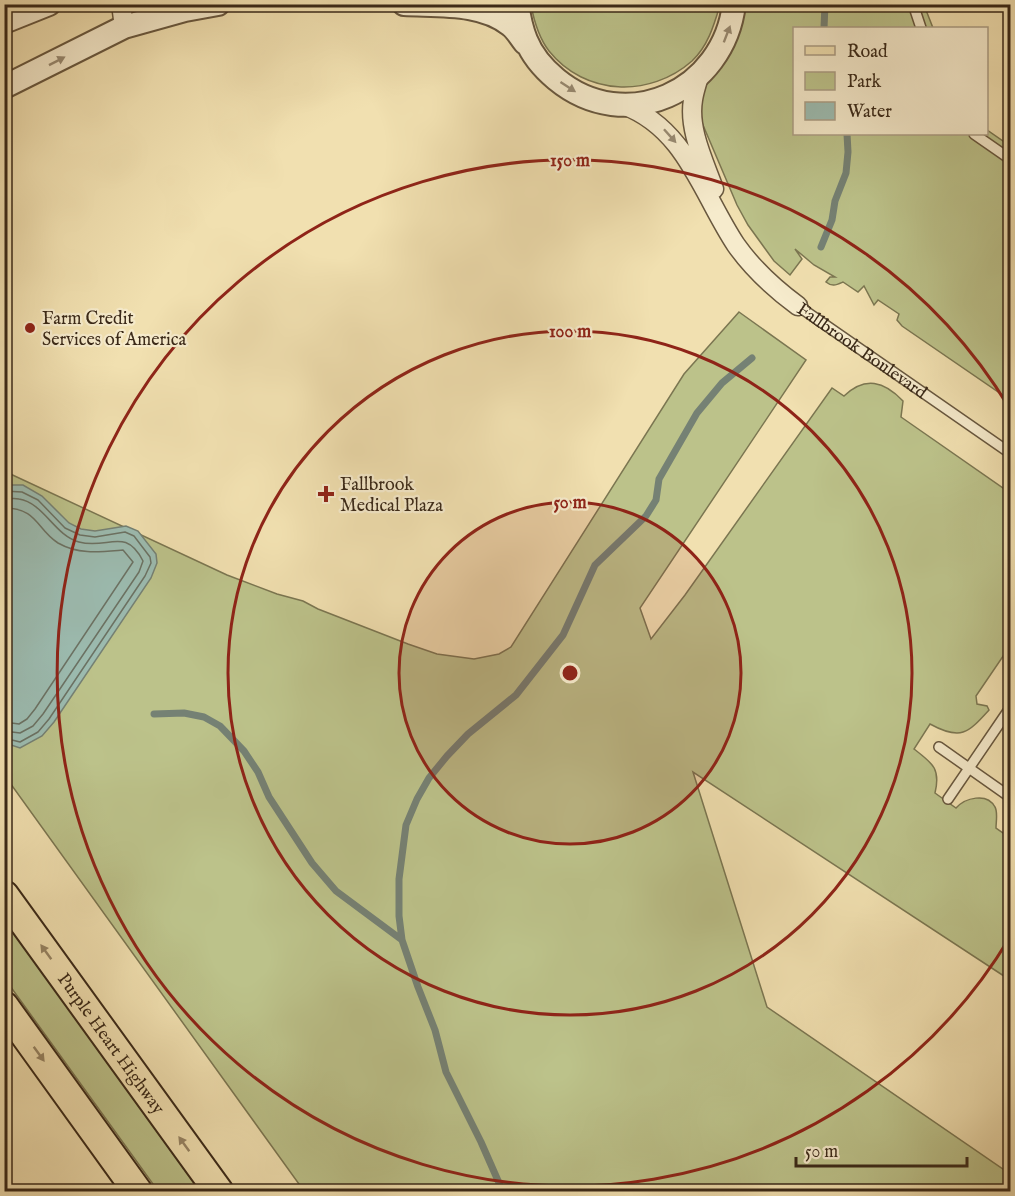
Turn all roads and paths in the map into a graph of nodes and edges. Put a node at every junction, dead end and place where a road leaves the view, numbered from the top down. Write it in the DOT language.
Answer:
graph roads {
  1 [pos="49,4"];
  2 [pos="120,4"];
  3 [pos="218,4"];
  4 [pos="404,4"];
  5 [pos="517,4"];
  6 [pos="734,4"];
  7 [pos="913,4"];
  8 [pos="4,22"];
  9 [pos="124,27"];
  10 [pos="921,27"];
  11 [pos="536,58"];
  12 [pos="699,76"];
  13 [pos="4,87"];
  14 [pos="621,105"];
  15 [pos="975,135"];
  16 [pos="1011,159"];
  17 [pos="729,233"];
  18 [pos="798,306"];
  19 [pos="1011,453"];
  20 [pos="1011,708"];
  21 [pos="939,747"];
  22 [pos="969,768"];
  23 [pos="1011,797"];
  24 [pos="948,799"];
  25 [pos="4,895"];
  26 [pos="4,1006"];
  27 [pos="138,1191"];
  28 [pos="219,1191"];
  1 -- 8 [label="street"];
  2 -- 9 [label="street"];
  3 -- 9 [label="street"];
  4 -- 11 [label="street"];
  5 -- 11 [label="street"];
  12 -- 6 [label="street, one-way"];
  7 -- 10 [label="lane"];
  13 -- 9 [label="street, one-way"];
  11 -- 14 [label="street, one-way"];
  12 -- 14 [label="street"];
  12 -- 17 [label="street, Fallbrook Boulevard"];
  14 -- 17 [label="street, Fallbrook Boulevard, one-way"];
  15 -- 16 [label="lane"];
  17 -- 18 [label="street, Fallbrook Boulevard"];
  18 -- 19 [label="lane, Fallbrook Boulevard"];
  20 -- 22 [label="lane"];
  21 -- 22 [label="lane"];
  22 -- 23 [label="lane"];
  22 -- 24 [label="lane"];
  28 -- 25 [label="main road, Purple Heart Highway, one-way"];
  26 -- 27 [label="main road, one-way"];
}
